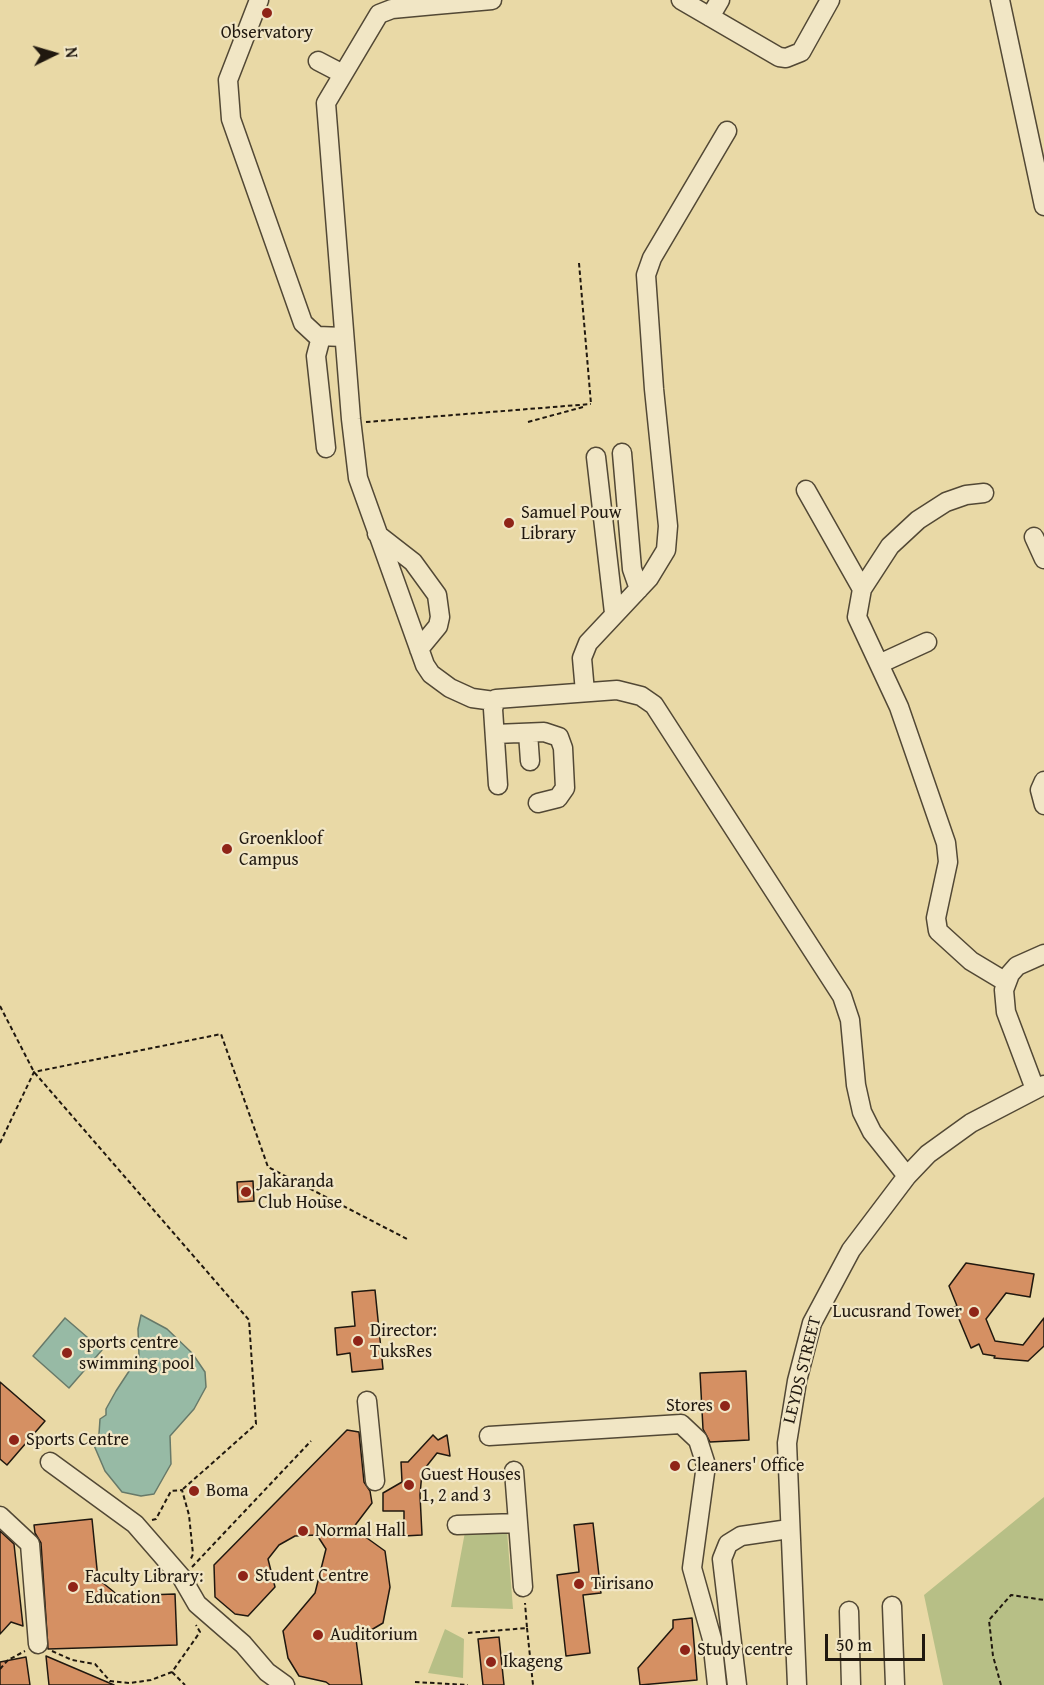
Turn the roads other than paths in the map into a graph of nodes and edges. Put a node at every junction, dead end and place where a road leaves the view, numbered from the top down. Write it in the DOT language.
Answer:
graph roads {
  1 [pos="259,0"];
  2 [pos="492,0"];
  3 [pos="681,0"];
  4 [pos="720,0"];
  5 [pos="830,0"];
  6 [pos="1000,0"];
  7 [pos="435,3"];
  8 [pos="711,17"];
  9 [pos="318,61"];
  10 [pos="343,74"];
  11 [pos="727,131"];
  12 [pos="1044,206"];
  13 [pos="344,337"];
  14 [pos="321,338"];
  15 [pos="326,448"];
  16 [pos="622,453"];
  17 [pos="596,457"];
  18 [pos="806,490"];
  19 [pos="984,493"];
  20 [pos="377,534"];
  21 [pos="1034,537"];
  22 [pos="1044,559"];
  23 [pos="639,589"];
  24 [pos="862,589"];
  25 [pos="614,613"];
  26 [pos="927,642"];
  27 [pos="419,649"];
  28 [pos="879,664"];
  29 [pos="585,692"];
  30 [pos="494,701"];
  31 [pos="528,733"];
  32 [pos="495,734"];
  33 [pos="530,760"];
  34 [pos="1044,781"];
  35 [pos="498,785"];
  36 [pos="538,803"];
  37 [pos="1044,805"];
  38 [pos="1044,954"];
  39 [pos="1006,982"];
  40 [pos="1040,1088"];
  41 [pos="907,1176"];
  42 [pos="367,1401"];
  43 [pos="50,1462"];
  44 [pos="514,1471"];
  45 [pos="375,1481"];
  46 [pos="0,1516"];
  47 [pos="517,1523"];
  48 [pos="457,1525"];
  49 [pos="789,1529"];
  50 [pos="523,1587"];
  51 [pos="892,1606"];
  52 [pos="849,1611"];
  53 [pos="38,1644"];
  54 [pos="285,1685"];
  55 [pos="709,1685"];
  56 [pos="717,1685"];
  57 [pos="736,1685"];
  58 [pos="797,1685"];
  59 [pos="851,1685"];
  60 [pos="895,1685"];
  1 -- 14 [label="street"];
  2 -- 7 [label="street"];
  3 -- 8 [label="street"];
  4 -- 8 [label="street"];
  5 -- 8 [label="street"];
  6 -- 12 [label="street"];
  7 -- 10 [label="street"];
  9 -- 10 [label="street"];
  10 -- 13 [label="street"];
  11 -- 23 [label="street"];
  13 -- 14 [label="street"];
  13 -- 20 [label="street"];
  14 -- 15 [label="street"];
  16 -- 23 [label="street"];
  17 -- 25 [label="street"];
  18 -- 24 [label="street"];
  19 -- 24 [label="street"];
  20 -- 27 [label="street"];
  20 -- 27 [label="street"];
  21 -- 22 [label="street"];
  23 -- 25 [label="street"];
  24 -- 28 [label="street"];
  25 -- 29 [label="street"];
  26 -- 28 [label="street"];
  27 -- 30 [label="street"];
  28 -- 39 [label="street"];
  29 -- 30 [label="street"];
  29 -- 41 [label="street"];
  30 -- 32 [label="street"];
  31 -- 32 [label="street"];
  31 -- 33 [label="street"];
  31 -- 36 [label="street"];
  32 -- 35 [label="street"];
  34 -- 37 [label="street"];
  38 -- 39 [label="street"];
  39 -- 40 [label="street"];
  40 -- 41 [label="street, LEYDS STREET"];
  41 -- 49 [label="street, LEYDS STREET"];
  42 -- 45 [label="street"];
  43 -- 54 [label="street"];
  44 -- 47 [label="street"];
  46 -- 53 [label="street"];
  47 -- 48 [label="street"];
  47 -- 50 [label="street"];
  49 -- 57 [label="street"];
  49 -- 58 [label="street, LEYDS STREET"];
  51 -- 60 [label="street"];
  52 -- 59 [label="street"];
  55 -- 56 [label="street"];
}
